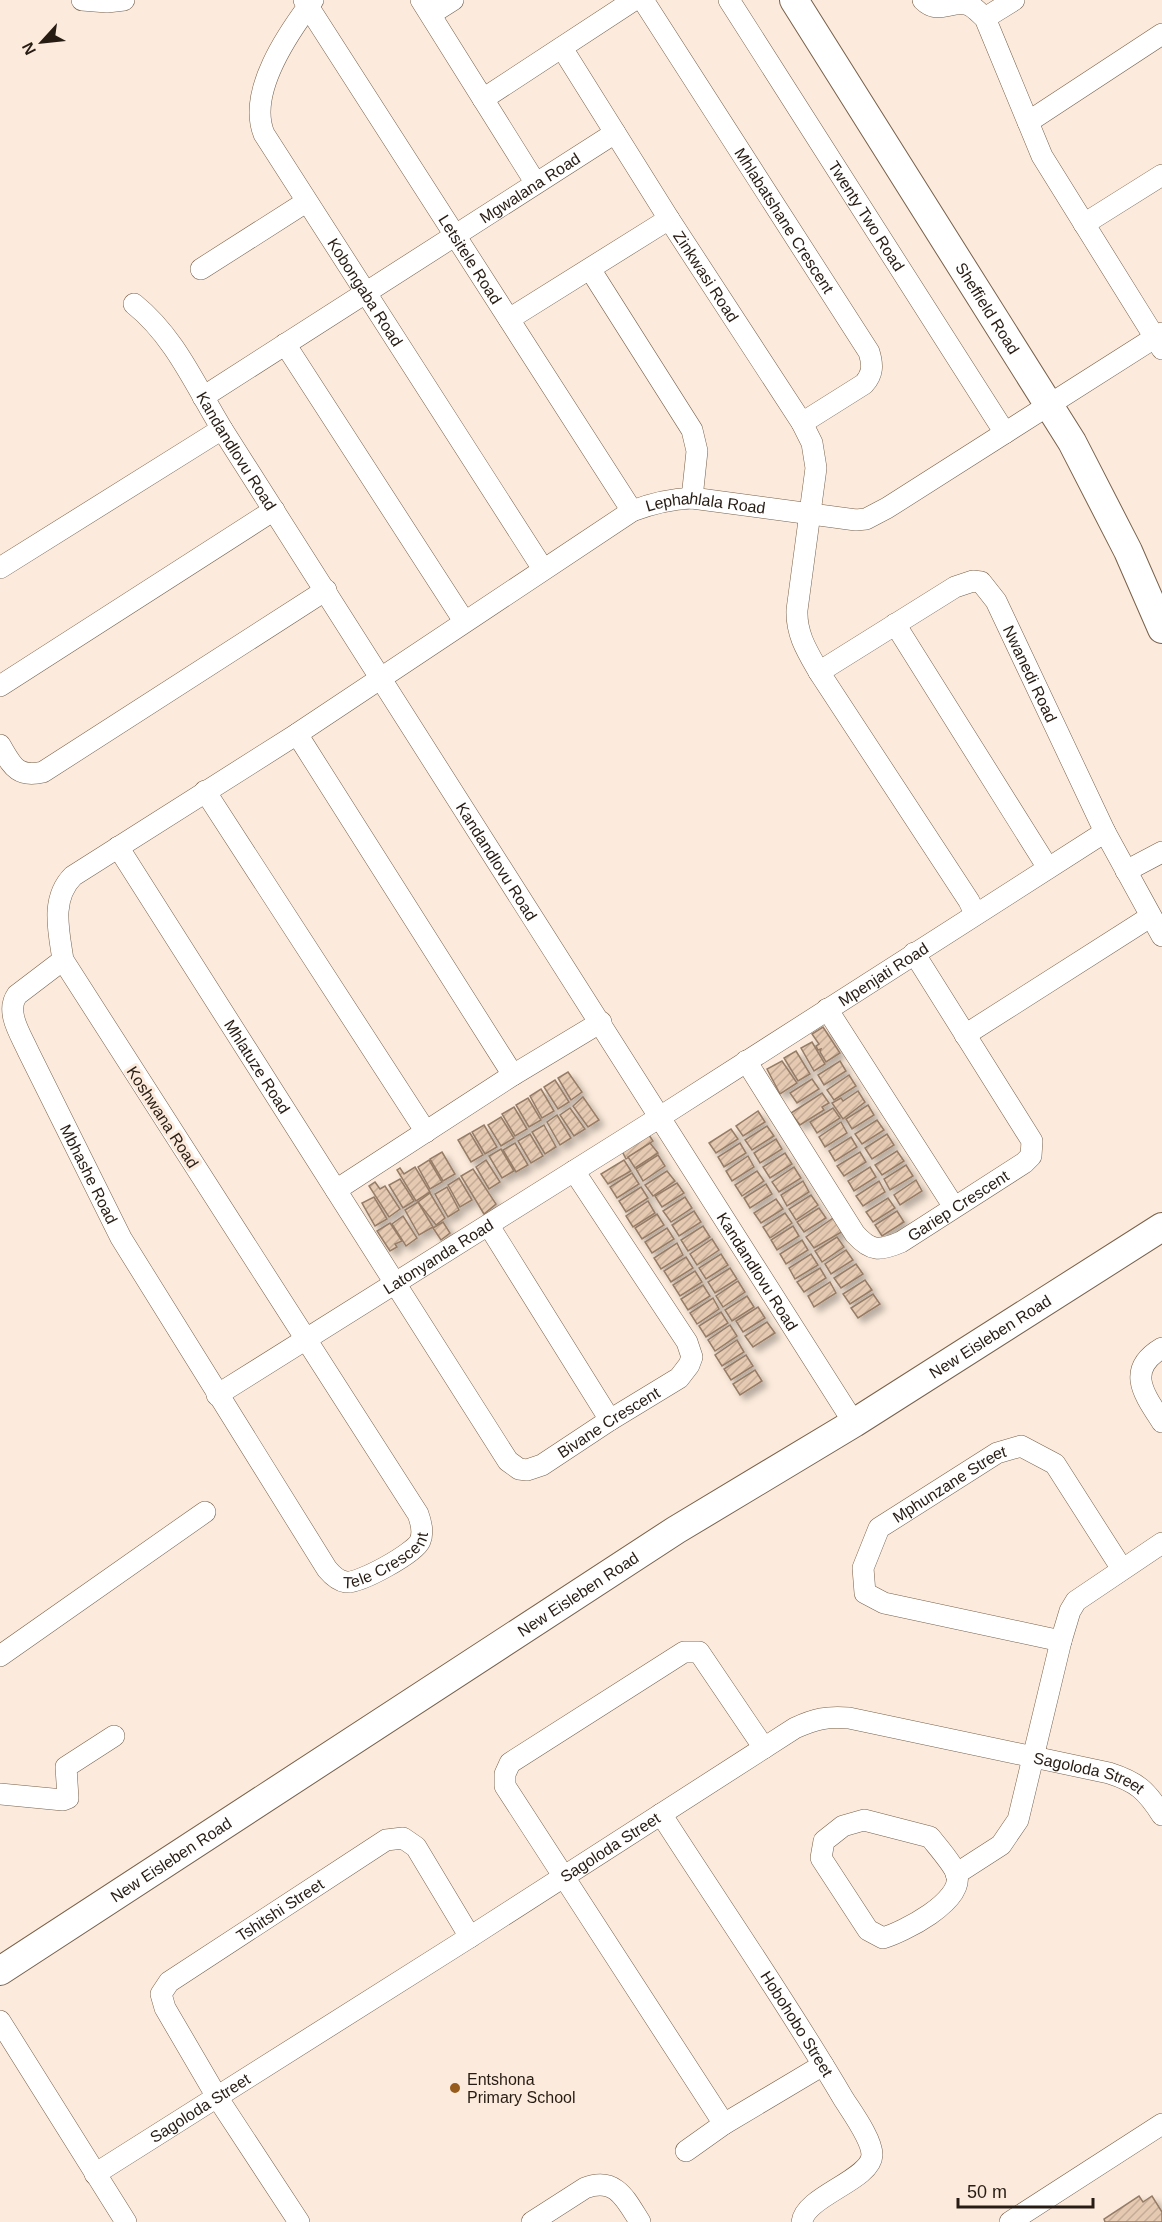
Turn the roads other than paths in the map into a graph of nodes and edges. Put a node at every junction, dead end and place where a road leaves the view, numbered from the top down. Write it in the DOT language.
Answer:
graph roads {
  1 [pos="82,0"];
  2 [pos="124,0"];
  3 [pos="453,0"];
  4 [pos="634,0"];
  5 [pos="643,0"];
  6 [pos="729,0"];
  7 [pos="794,0"];
  8 [pos="923,0"];
  9 [pos="1014,0"];
  10 [pos="308,2"];
  11 [pos="426,7"];
  12 [pos="985,18"];
  13 [pos="1162,34"];
  14 [pos="562,48"];
  15 [pos="483,99"];
  16 [pos="1028,122"];
  17 [pos="615,133"];
  18 [pos="1162,175"];
  19 [pos="535,182"];
  20 [pos="306,202"];
  21 [pos="669,219"];
  22 [pos="1084,224"];
  23 [pos="454,235"];
  24 [pos="201,269"];
  25 [pos="590,269"];
  26 [pos="365,292"];
  27 [pos="134,304"];
  28 [pos="509,319"];
  29 [pos="1160,340"];
  30 [pos="285,344"];
  31 [pos="203,397"];
  32 [pos="1048,405"];
  33 [pos="802,423"];
  34 [pos="222,429"];
  35 [pos="1005,433"];
  36 [pos="692,498"];
  37 [pos="274,510"];
  38 [pos="632,511"];
  39 [pos="811,514"];
  40 [pos="0,568"];
  41 [pos="543,569"];
  42 [pos="326,590"];
  43 [pos="464,621"];
  44 [pos="895,624"];
  45 [pos="1162,629"];
  46 [pos="819,672"];
  47 [pos="381,678"];
  48 [pos="0,686"];
  49 [pos="297,734"];
  50 [pos="0,745"];
  51 [pos="205,791"];
  52 [pos="1105,832"];
  53 [pos="118,847"];
  54 [pos="1162,852"];
  55 [pos="1048,868"];
  56 [pos="1126,871"];
  57 [pos="65,884"];
  58 [pos="975,914"];
  59 [pos="1150,916"];
  60 [pos="1162,936"];
  61 [pos="914,953"];
  62 [pos="63,960"];
  63 [pos="827,1009"];
  64 [pos="601,1022"];
  65 [pos="965,1035"];
  66 [pos="746,1061"];
  67 [pos="513,1075"];
  68 [pos="660,1117"];
  69 [pos="426,1132"];
  70 [pos="574,1171"];
  71 [pos="336,1190"];
  72 [pos="954,1207"];
  73 [pos="489,1226"];
  74 [pos="1162,1227"];
  75 [pos="396,1284"];
  76 [pos="305,1340"];
  77 [pos="1162,1348"];
  78 [pos="217,1395"];
  79 [pos="610,1420"];
  80 [pos="1162,1422"];
  81 [pos="854,1423"];
  82 [pos="205,1512"];
  83 [pos="1162,1543"];
  84 [pos="1122,1569"];
  85 [pos="1061,1641"];
  86 [pos="0,1656"];
  87 [pos="114,1736"];
  88 [pos="764,1748"];
  89 [pos="1034,1757"];
  90 [pos="0,1794"];
  91 [pos="661,1814"];
  92 [pos="1162,1815"];
  93 [pos="957,1874"];
  94 [pos="563,1876"];
  95 [pos="470,1937"];
  96 [pos="0,1971"];
  97 [pos="0,2021"];
  98 [pos="823,2065"];
  99 [pos="217,2097"];
  100 [pos="724,2124"];
  101 [pos="1162,2124"];
  102 [pos="686,2151"];
  103 [pos="95,2174"];
  104 [pos="126,2222"];
  105 [pos="299,2222"];
  106 [pos="532,2222"];
  107 [pos="640,2222"];
  108 [pos="802,2222"];
  109 [pos="1010,2222"];
  1 -- 2 [label="street"];
  3 -- 11 [label="street"];
  4 -- 14 [label="street"];
  5 -- 33 [label="street, Mhlabatshane Crescent"];
  6 -- 35 [label="street, Twenty Two Road"];
  7 -- 32 [label="main road, Sheffield Road"];
  8 -- 12 [label="street"];
  9 -- 12 [label="street"];
  10 -- 20 [label="street, Kobongaba Road"];
  10 -- 23 [label="street, Letsitele Road"];
  11 -- 15 [label="street"];
  12 -- 16 [label="street"];
  13 -- 16 [label="street"];
  14 -- 15 [label="street"];
  14 -- 17 [label="street, Zinkwasi Road"];
  15 -- 19 [label="street"];
  16 -- 22 [label="street"];
  17 -- 19 [label="street, Mgwalana Road"];
  17 -- 21 [label="street, Zinkwasi Road"];
  18 -- 22 [label="street"];
  19 -- 23 [label="street, Mgwalana Road"];
  20 -- 24 [label="street"];
  20 -- 26 [label="street, Kobongaba Road"];
  21 -- 25 [label="street"];
  21 -- 33 [label="street, Zinkwasi Road"];
  22 -- 29 [label="street"];
  23 -- 26 [label="street, Mgwalana Road"];
  23 -- 28 [label="street, Letsitele Road"];
  25 -- 28 [label="street"];
  25 -- 36 [label="street"];
  26 -- 30 [label="street, Mgwalana Road"];
  26 -- 41 [label="street, Kobongaba Road"];
  27 -- 31 [label="street, Kandandlovu Road"];
  28 -- 38 [label="street, Letsitele Road"];
  29 -- 32 [label="street, Lephahlala Road"];
  30 -- 31 [label="street, Mgwalana Road"];
  30 -- 43 [label="street"];
  31 -- 34 [label="street, Kandandlovu Road"];
  32 -- 35 [label="street, Lephahlala Road"];
  32 -- 45 [label="main road, Sheffield Road"];
  33 -- 39 [label="street, Zinkwasi Road"];
  34 -- 37 [label="street, Kandandlovu Road"];
  34 -- 40 [label="street"];
  35 -- 39 [label="street, Lephahlala Road"];
  36 -- 38 [label="street, Lephahlala Road"];
  36 -- 39 [label="street, Lephahlala Road"];
  37 -- 42 [label="street, Kandandlovu Road"];
  37 -- 48 [label="street"];
  38 -- 41 [label="street, Lephahlala Road"];
  39 -- 46 [label="street, Zinkwasi Road"];
  41 -- 43 [label="street, Lephahlala Road"];
  42 -- 47 [label="street, Kandandlovu Road"];
  42 -- 50 [label="street"];
  43 -- 47 [label="street, Lephahlala Road"];
  44 -- 46 [label="street, Nwanedi Road"];
  44 -- 52 [label="street, Nwanedi Road"];
  44 -- 55 [label="street"];
  46 -- 58 [label="street, Zinkwasi Road"];
  47 -- 49 [label="street, Lephahlala Road"];
  47 -- 64 [label="street, Kandandlovu Road"];
  49 -- 51 [label="street, Lephahlala Road"];
  49 -- 67 [label="street"];
  51 -- 53 [label="street, Lephahlala Road"];
  51 -- 69 [label="street"];
  52 -- 55 [label="street, Mpenjati Road"];
  52 -- 56 [label="street, Nwanedi Road"];
  53 -- 57 [label="street, Lephahlala Road"];
  53 -- 71 [label="street, Mhlatuze Road"];
  54 -- 56 [label="street"];
  55 -- 58 [label="street, Mpenjati Road"];
  56 -- 59 [label="street, Nwanedi Road"];
  57 -- 62 [label="street, Koshwana Road"];
  58 -- 61 [label="street, Mpenjati Road"];
  59 -- 60 [label="street, Nwanedi Road"];
  59 -- 65 [label="street"];
  61 -- 63 [label="street, Mpenjati Road"];
  61 -- 65 [label="street, Gariep Crescent"];
  62 -- 76 [label="street, Koshwana Road"];
  62 -- 78 [label="street, Mbhashe Road"];
  63 -- 66 [label="street, Mpenjati Road"];
  63 -- 72 [label="street"];
  64 -- 67 [label="street"];
  64 -- 68 [label="street, Kandandlovu Road"];
  65 -- 72 [label="street, Gariep Crescent"];
  66 -- 68 [label="street, Mpenjati Road"];
  66 -- 72 [label="street, Gariep Crescent"];
  67 -- 69 [label="street"];
  68 -- 70 [label="street, Latonyanda Road"];
  68 -- 81 [label="street, Kandandlovu Road"];
  69 -- 71 [label="street"];
  70 -- 73 [label="street, Latonyanda Road"];
  70 -- 79 [label="street, Bivane Crescent"];
  71 -- 75 [label="street, Mhlatuze Road"];
  73 -- 75 [label="street, Latonyanda Road"];
  73 -- 79 [label="street"];
  74 -- 81 [label="main road, New Eisleben Road"];
  75 -- 76 [label="street, Latonyanda Road"];
  75 -- 79 [label="street, Bivane Crescent"];
  76 -- 78 [label="street, Latonyanda Road"];
  76 -- 78 [label="street, Tele Crescent"];
  77 -- 80 [label="street"];
  81 -- 96 [label="main road, New Eisleben Road"];
  82 -- 86 [label="street"];
  83 -- 84 [label="street"];
  84 -- 85 [label="street"];
  84 -- 85 [label="street, Mphunzane Street"];
  85 -- 89 [label="street"];
  87 -- 90 [label="street"];
  88 -- 89 [label="street, Sagoloda Street"];
  88 -- 91 [label="street, Sagoloda Street"];
  88 -- 94 [label="street"];
  89 -- 92 [label="street, Sagoloda Street"];
  89 -- 93 [label="street"];
  91 -- 94 [label="street, Sagoloda Street"];
  91 -- 98 [label="street, Hobohobo Street"];
  93 -- 93 [label="street"];
  94 -- 95 [label="street, Sagoloda Street"];
  94 -- 100 [label="street"];
  95 -- 99 [label="street, Sagoloda Street"];
  95 -- 99 [label="street, Tshitshi Street"];
  97 -- 103 [label="street"];
  98 -- 100 [label="street"];
  98 -- 108 [label="street, Hobohobo Street"];
  99 -- 103 [label="street, Sagoloda Street"];
  99 -- 105 [label="street"];
  100 -- 102 [label="street"];
  101 -- 109 [label="street"];
  103 -- 104 [label="street"];
  106 -- 107 [label="street"];
}
